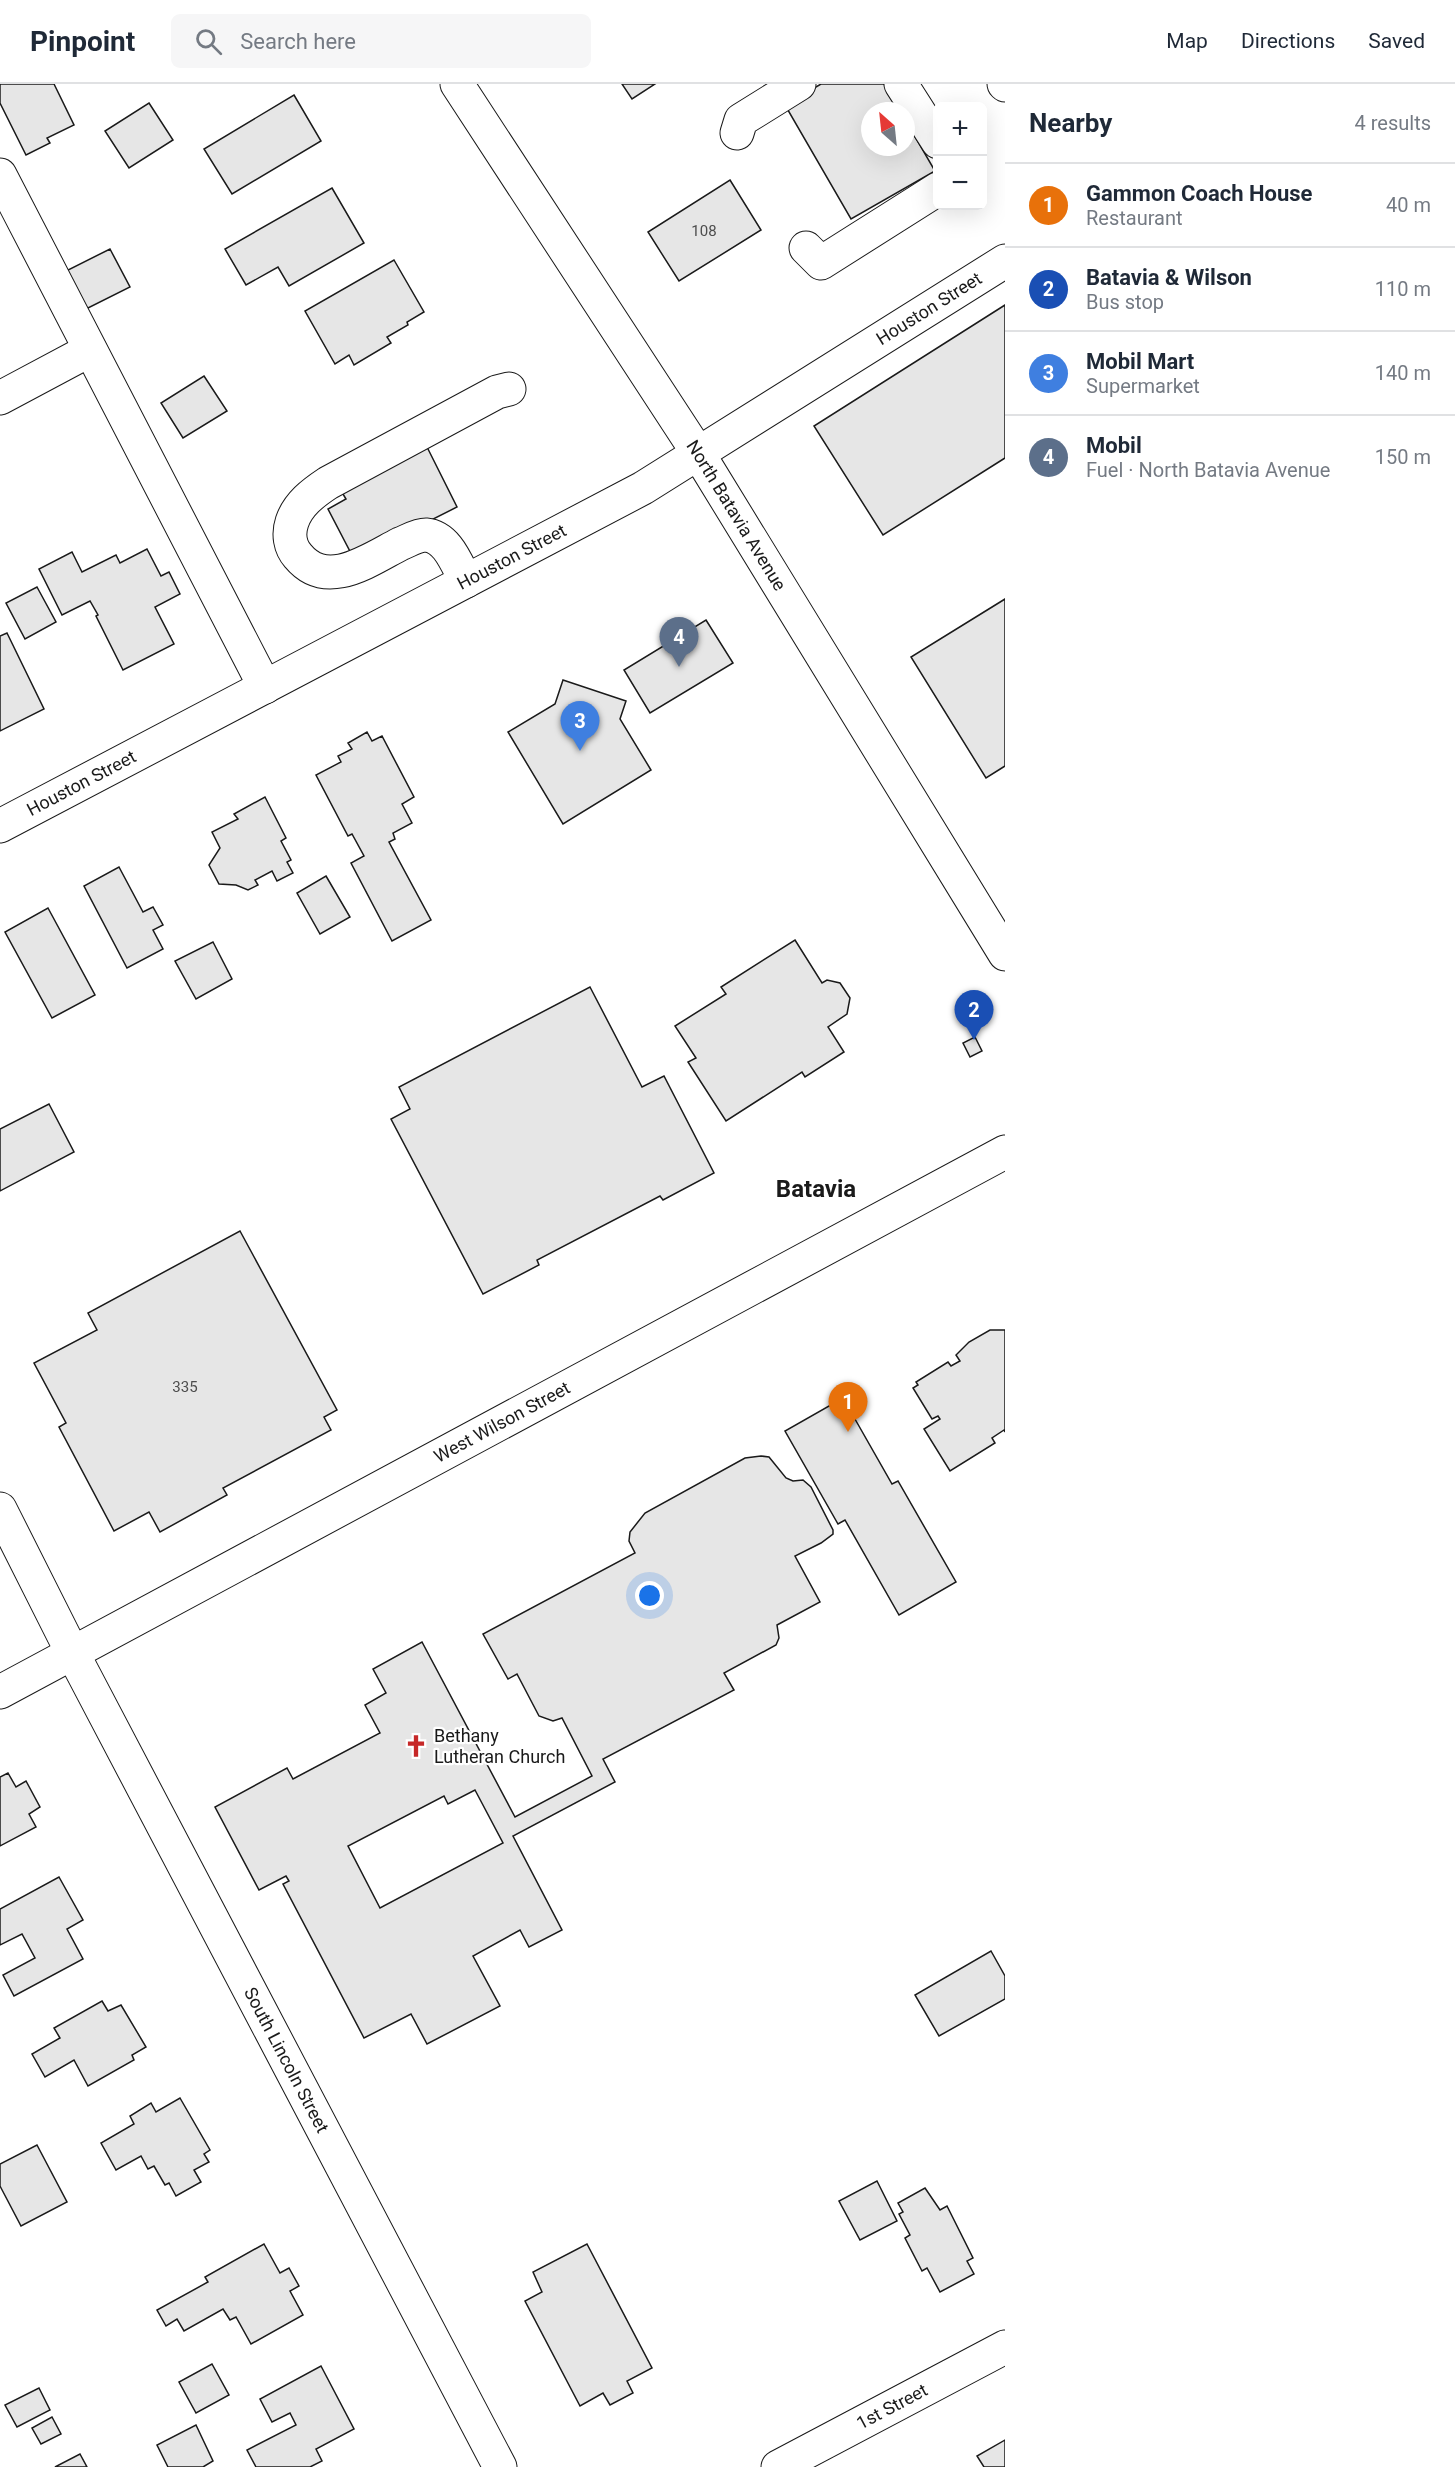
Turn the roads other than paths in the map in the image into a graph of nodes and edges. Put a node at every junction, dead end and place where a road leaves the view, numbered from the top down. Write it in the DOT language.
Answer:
graph roads {
  1 [pos="457,84"];
  2 [pos="799,84"];
  3 [pos="901,84"];
  4 [pos="737,133"];
  5 [pos="933,134"];
  6 [pos="0,175"];
  7 [pos="933,192"];
  8 [pos="806,248"];
  9 [pos="1005,261"];
  10 [pos="90,350"];
  11 [pos="509,389"];
  12 [pos="0,398"];
  13 [pos="698,453"];
  14 [pos="466,581"];
  15 [pos="265,687"];
  16 [pos="0,826"];
  17 [pos="1005,954"];
  18 [pos="1005,1152"];
  19 [pos="0,1509"];
  20 [pos="73,1654"];
  21 [pos="0,1692"];
  22 [pos="1005,2347"];
  23 [pos="500,2467"];
  24 [pos="778,2467"];
  1 -- 13 [label="street, North Batavia Avenue"];
  2 -- 4 [label="street"];
  3 -- 5 [label="street"];
  6 -- 10 [label="street"];
  7 -- 8 [label="street"];
  9 -- 13 [label="street, Houston Street"];
  10 -- 12 [label="street"];
  10 -- 15 [label="street"];
  11 -- 14 [label="street"];
  13 -- 14 [label="street, Houston Street"];
  13 -- 17 [label="street, North Batavia Avenue"];
  14 -- 15 [label="street, Houston Street"];
  15 -- 16 [label="street, Houston Street"];
  18 -- 20 [label="street, West Wilson Street"];
  19 -- 20 [label="street, South Lincoln Street"];
  20 -- 21 [label="street, West Wilson Street"];
  20 -- 23 [label="street, South Lincoln Street"];
  22 -- 24 [label="street, 1st Street"];
}
